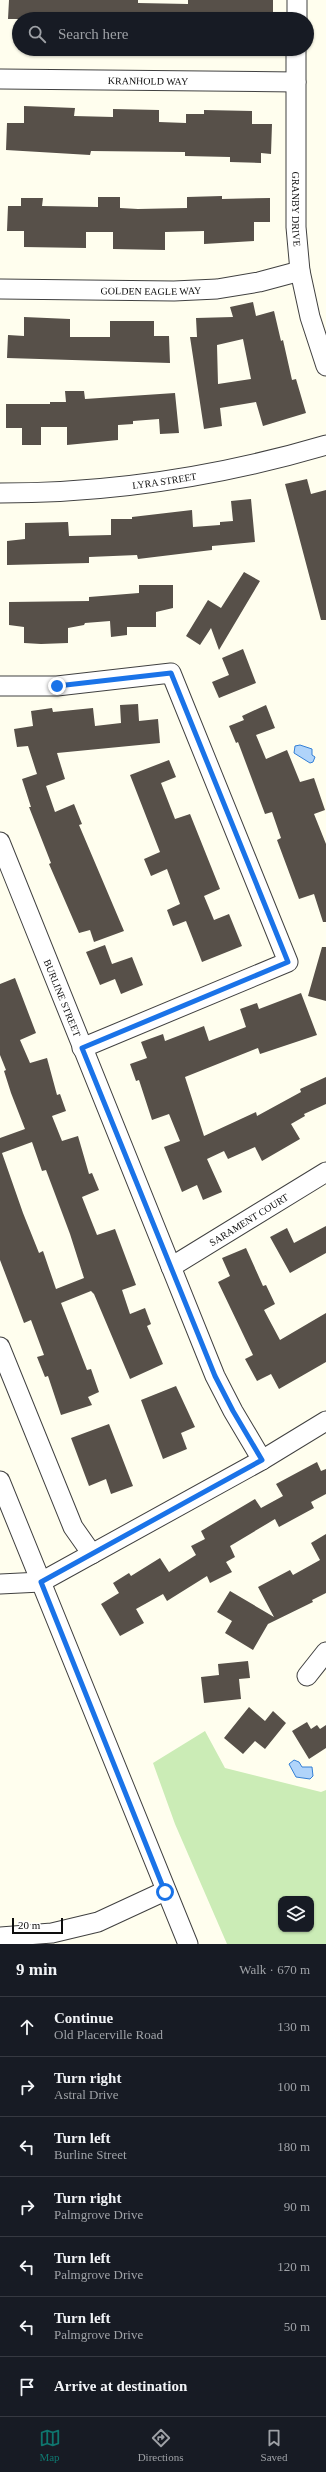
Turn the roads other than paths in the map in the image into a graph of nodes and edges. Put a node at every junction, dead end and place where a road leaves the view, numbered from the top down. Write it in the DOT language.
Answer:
graph roads {
  1 [pos="297,0"];
  2 [pos="297,12"];
  3 [pos="296,56"];
  4 [pos="0,79"];
  5 [pos="296,82"];
  6 [pos="300,271"];
  7 [pos="0,289"];
  8 [pos="326,366"];
  9 [pos="326,445"];
  10 [pos="0,493"];
  11 [pos="0,686"];
  12 [pos="0,842"];
  13 [pos="82,1048"];
  14 [pos="326,1172"];
  15 [pos="171,1267"];
  16 [pos="0,1347"];
  17 [pos="326,1421"];
  18 [pos="262,1460"];
  19 [pos="0,1481"];
  20 [pos="92,1554"];
  21 [pos="41,1582"];
  22 [pos="0,1584"];
  23 [pos="326,1652"];
  24 [pos="307,1676"];
  25 [pos="165,1892"];
  26 [pos="0,1937"];
  27 [pos="188,1944"];
  1 -- 2 [label="street"];
  3 -- 5 [label="street, GRANBY DRIVE"];
  4 -- 5 [label="street, KRANHOLD WAY"];
  5 -- 6 [label="street, GRANBY DRIVE"];
  6 -- 7 [label="street, GOLDEN EAGLE WAY"];
  6 -- 8 [label="street, GRANBY DRIVE"];
  9 -- 10 [label="street, LYRA STREET"];
  11 -- 13 [label="street"];
  12 -- 13 [label="street, BURLINE STREET"];
  13 -- 15 [label="street, BURLINE STREET"];
  14 -- 15 [label="street, SARAMENT COURT"];
  15 -- 18 [label="street, BURLINE STREET"];
  16 -- 20 [label="street"];
  17 -- 18 [label="street"];
  18 -- 20 [label="street"];
  19 -- 21 [label="street"];
  20 -- 21 [label="street"];
  21 -- 22 [label="street"];
  21 -- 25 [label="street"];
  23 -- 24 [label="street"];
  25 -- 26 [label="street"];
  25 -- 27 [label="street"];
}
